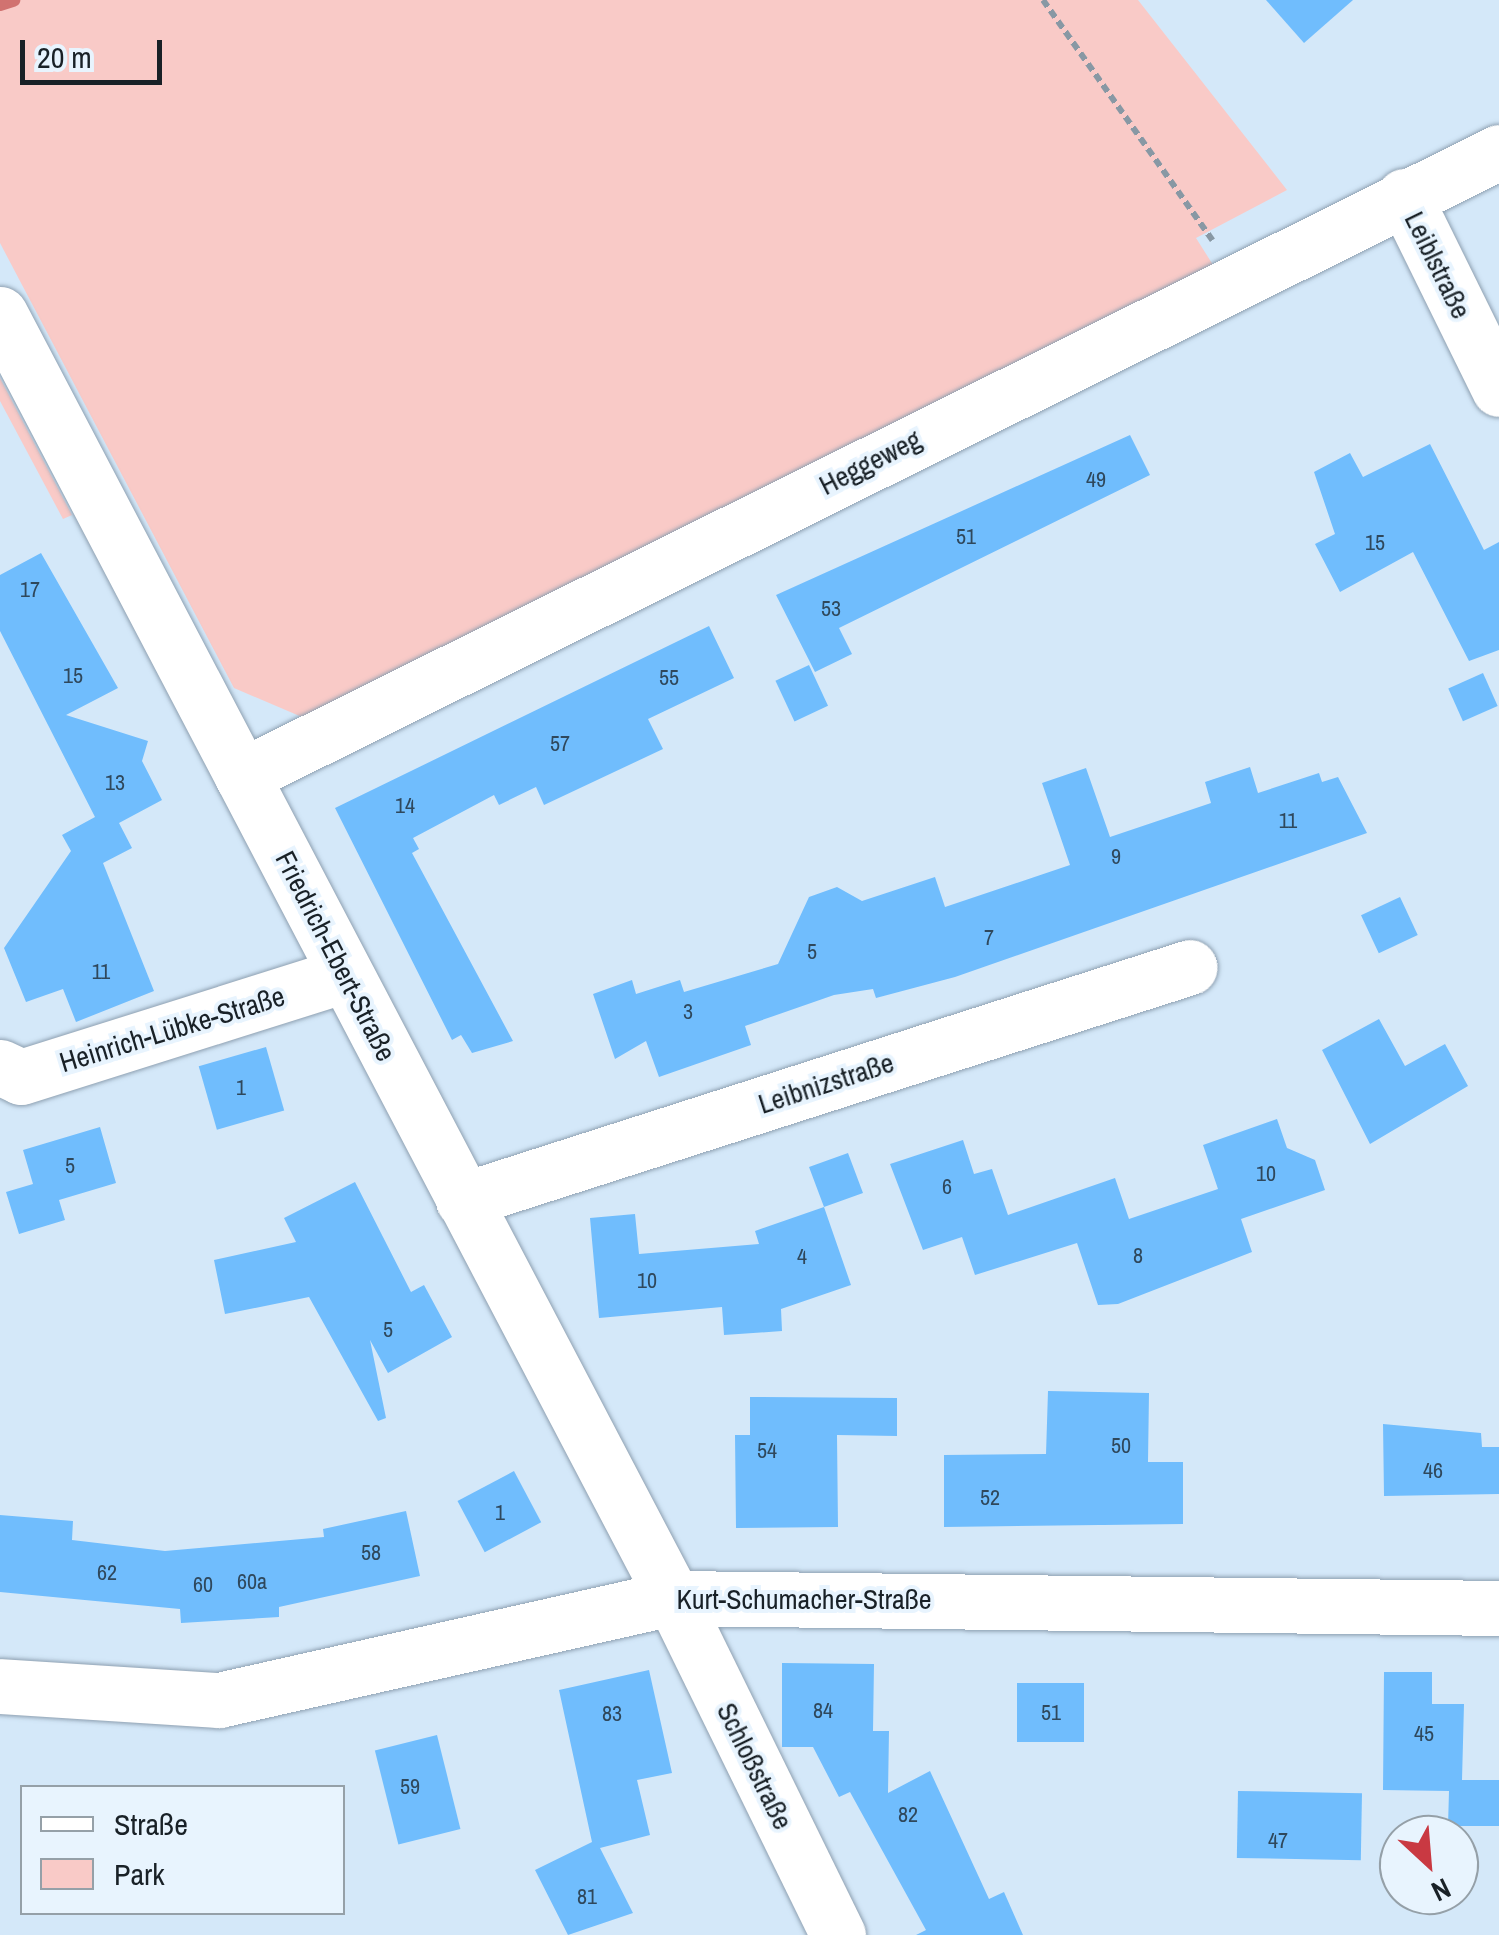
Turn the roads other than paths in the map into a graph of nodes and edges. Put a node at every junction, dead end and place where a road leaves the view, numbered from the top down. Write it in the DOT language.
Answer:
graph roads {
  1 [pos="1499,152"];
  2 [pos="1404,196"];
  3 [pos="0,314"];
  4 [pos="1499,389"];
  5 [pos="242,776"];
  6 [pos="1190,966"];
  7 [pos="345,975"];
  8 [pos="0,1067"];
  9 [pos="463,1200"];
  10 [pos="673,1598"];
  11 [pos="1499,1608"];
  12 [pos="0,1686"];
  13 [pos="838,1935"];
  1 -- 2 [label="street, Heggeweg"];
  2 -- 4 [label="street, Leiblstraße"];
  2 -- 5 [label="street, Heggeweg"];
  3 -- 5 [label="street, Friedrich-Ebert-Straße"];
  5 -- 7 [label="street, Friedrich-Ebert-Straße"];
  6 -- 9 [label="street, Leibnizstraße"];
  7 -- 8 [label="street, Heinrich-Lübke-Straße"];
  7 -- 9 [label="street, Friedrich-Ebert-Straße"];
  9 -- 10 [label="street, Friedrich-Ebert-Straße"];
  10 -- 11 [label="street, Kurt-Schumacher-Straße"];
  10 -- 12 [label="street, Kurt-Schumacher-Straße"];
  10 -- 13 [label="street, Schloßstraße"];
}
